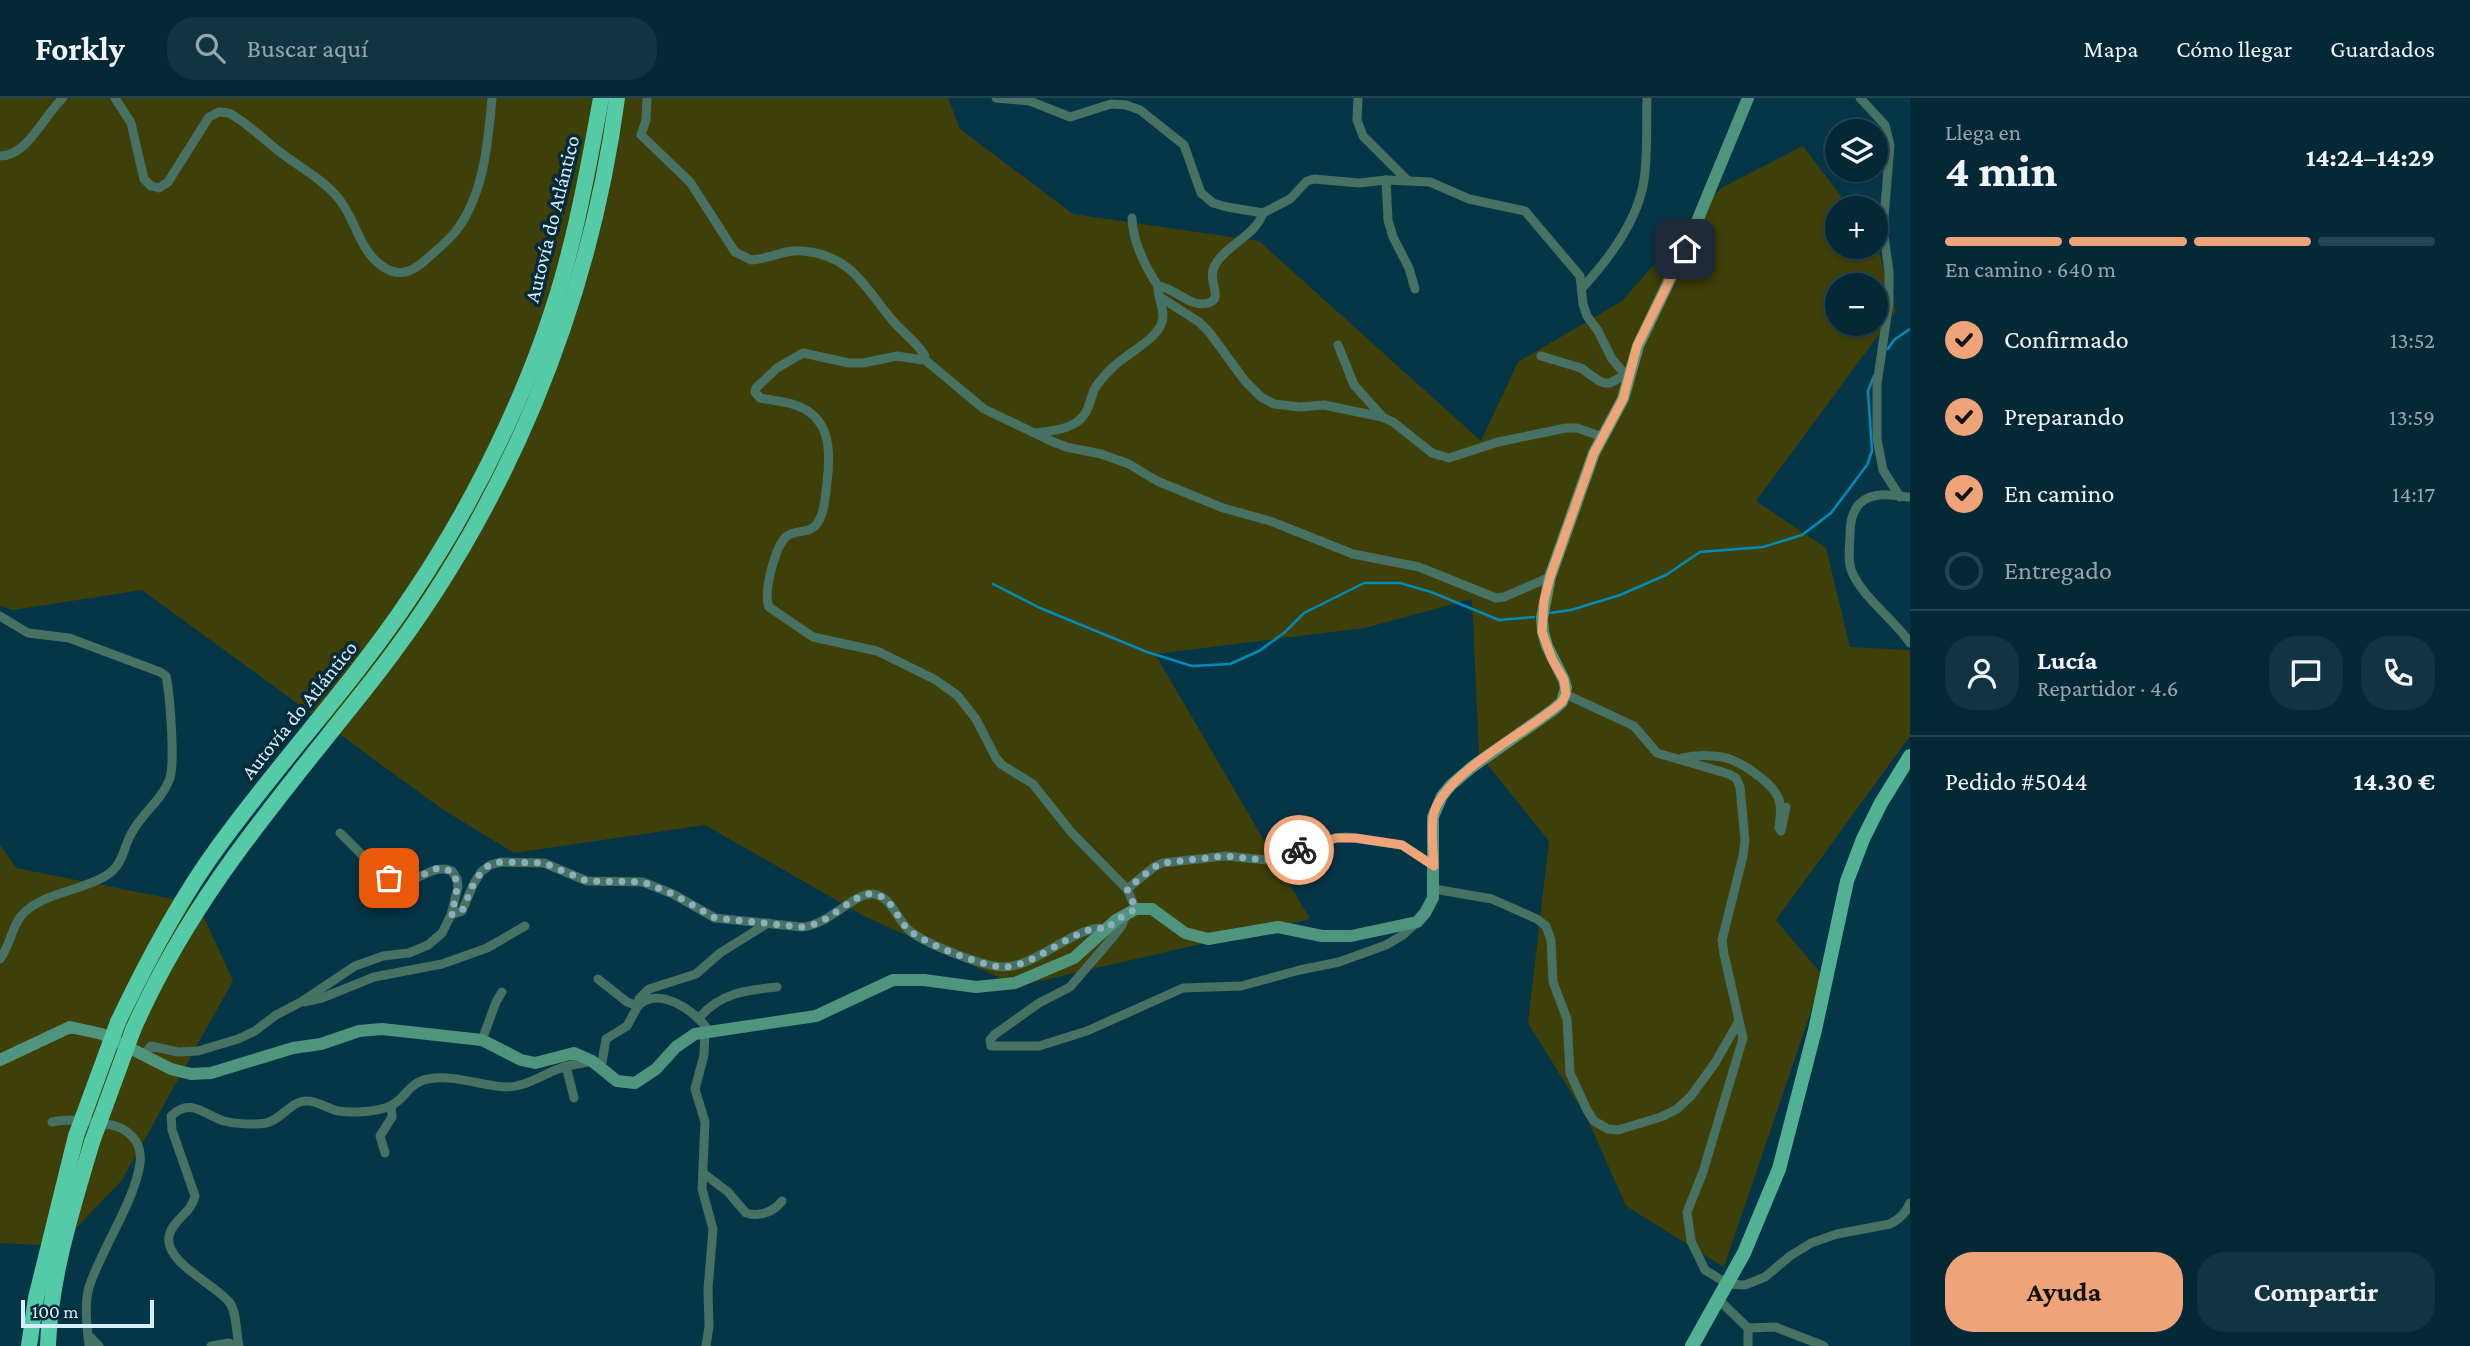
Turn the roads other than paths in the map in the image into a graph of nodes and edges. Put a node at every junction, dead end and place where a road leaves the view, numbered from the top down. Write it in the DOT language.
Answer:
graph roads {
  1 [pos="63,98"];
  2 [pos="115,98"];
  3 [pos="492,98"];
  4 [pos="601,98"];
  5 [pos="617,98"];
  6 [pos="647,98"];
  7 [pos="996,98"];
  8 [pos="1358,98"];
  9 [pos="1647,98"];
  10 [pos="1748,98"];
  11 [pos="1860,98"];
  12 [pos="0,156"];
  13 [pos="1386,180"];
  14 [pos="1407,180"];
  15 [pos="1263,213"];
  16 [pos="1132,218"];
  17 [pos="1157,286"];
  18 [pos="1582,288"];
  19 [pos="1415,289"];
  20 [pos="1160,297"];
  21 [pos="1338,345"];
  22 [pos="1541,356"];
  23 [pos="924,359"];
  24 [pos="1626,376"];
  25 [pos="1382,417"];
  26 [pos="1035,433"];
  27 [pos="1602,436"];
  28 [pos="1905,497"];
  29 [pos="1550,577"];
  30 [pos="0,615"];
  31 [pos="1910,643"];
  32 [pos="1566,694"];
  33 [pos="1910,756"];
  34 [pos="1679,759"];
  35 [pos="1786,807"];
  36 [pos="340,833"];
  37 [pos="1434,866"];
  38 [pos="1434,888"];
  39 [pos="1127,889"];
  40 [pos="1131,911"];
  41 [pos="451,915"];
  42 [pos="1416,922"];
  43 [pos="768,923"];
  44 [pos="525,926"];
  45 [pos="1107,929"];
  46 [pos="0,959"];
  47 [pos="598,979"];
  48 [pos="777,987"];
  49 [pos="502,992"];
  50 [pos="301,1002"];
  51 [pos="638,1006"];
  52 [pos="699,1018"];
  53 [pos="1739,1021"];
  54 [pos="707,1031"];
  55 [pos="482,1040"];
  56 [pos="144,1055"];
  57 [pos="0,1060"];
  58 [pos="597,1065"];
  59 [pos="566,1066"];
  60 [pos="574,1098"];
  61 [pos="391,1106"];
  62 [pos="52,1122"];
  63 [pos="385,1153"];
  64 [pos="703,1173"];
  65 [pos="782,1201"];
  66 [pos="1910,1203"];
  67 [pos="1728,1284"];
  68 [pos="1719,1300"];
  69 [pos="1748,1328"];
  70 [pos="88,1335"];
  71 [pos="29,1346"];
  72 [pos="48,1346"];
  73 [pos="89,1346"];
  74 [pos="99,1346"];
  75 [pos="211,1346"];
  76 [pos="238,1346"];
  77 [pos="706,1346"];
  78 [pos="1692,1346"];
  79 [pos="1748,1346"];
  80 [pos="1824,1346"];
  1 -- 12 [label="street"];
  2 -- 3 [label="street"];
  4 -- 71 [label="highway, Autovía do Atlántico, bridge"];
  5 -- 72 [label="highway, Autovía do Atlántico, bridge"];
  6 -- 23 [label="street"];
  7 -- 15 [label="street"];
  8 -- 14 [label="street"];
  9 -- 18 [label="street"];
  10 -- 24 [label="street"];
  11 -- 28 [label="street"];
  13 -- 14 [label="street"];
  13 -- 15 [label="street"];
  13 -- 19 [label="street"];
  14 -- 18 [label="street"];
  15 -- 17 [label="street"];
  16 -- 17 [label="street"];
  17 -- 20 [label="street"];
  18 -- 24 [label="street"];
  20 -- 25 [label="street"];
  20 -- 26 [label="street"];
  21 -- 25 [label="street"];
  22 -- 24 [label="street"];
  23 -- 26 [label="street"];
  23 -- 39 [label="street"];
  24 -- 27 [label="street"];
  25 -- 27 [label="street"];
  26 -- 29 [label="street"];
  27 -- 29 [label="street"];
  28 -- 31 [label="street"];
  29 -- 32 [label="street"];
  30 -- 46 [label="street"];
  32 -- 34 [label="street"];
  32 -- 37 [label="street"];
  33 -- 67 [label="main road"];
  34 -- 35 [label="street"];
  34 -- 53 [label="street"];
  36 -- 41 [label="street"];
  37 -- 38 [label="street"];
  37 -- 39 [label="street"];
  38 -- 42 [label="street"];
  38 -- 53 [label="street"];
  39 -- 40 [label="street"];
  40 -- 42 [label="street"];
  40 -- 42 [label="street"];
  40 -- 45 [label="street"];
  41 -- 43 [label="street"];
  41 -- 50 [label="street"];
  43 -- 45 [label="street"];
  43 -- 51 [label="street"];
  44 -- 50 [label="street"];
  45 -- 54 [label="street"];
  47 -- 51 [label="street"];
  48 -- 52 [label="street"];
  49 -- 55 [label="street"];
  50 -- 56 [label="street"];
  51 -- 52 [label="street"];
  51 -- 58 [label="street"];
  52 -- 54 [label="street"];
  53 -- 67 [label="street"];
  54 -- 58 [label="street"];
  54 -- 64 [label="street"];
  55 -- 56 [label="street"];
  55 -- 58 [label="street"];
  56 -- 57 [label="street"];
  58 -- 59 [label="street"];
  59 -- 60 [label="street"];
  59 -- 61 [label="street"];
  61 -- 63 [label="street"];
  61 -- 76 [label="street"];
  62 -- 70 [label="street"];
  64 -- 65 [label="street"];
  64 -- 77 [label="street"];
  66 -- 67 [label="street"];
  67 -- 68 [label="main road"];
  68 -- 69 [label="street"];
  68 -- 78 [label="main road"];
  69 -- 79 [label="street"];
  69 -- 80 [label="street"];
  70 -- 73 [label="street"];
  70 -- 74 [label="street"];
  75 -- 76 [label="street"];
}
